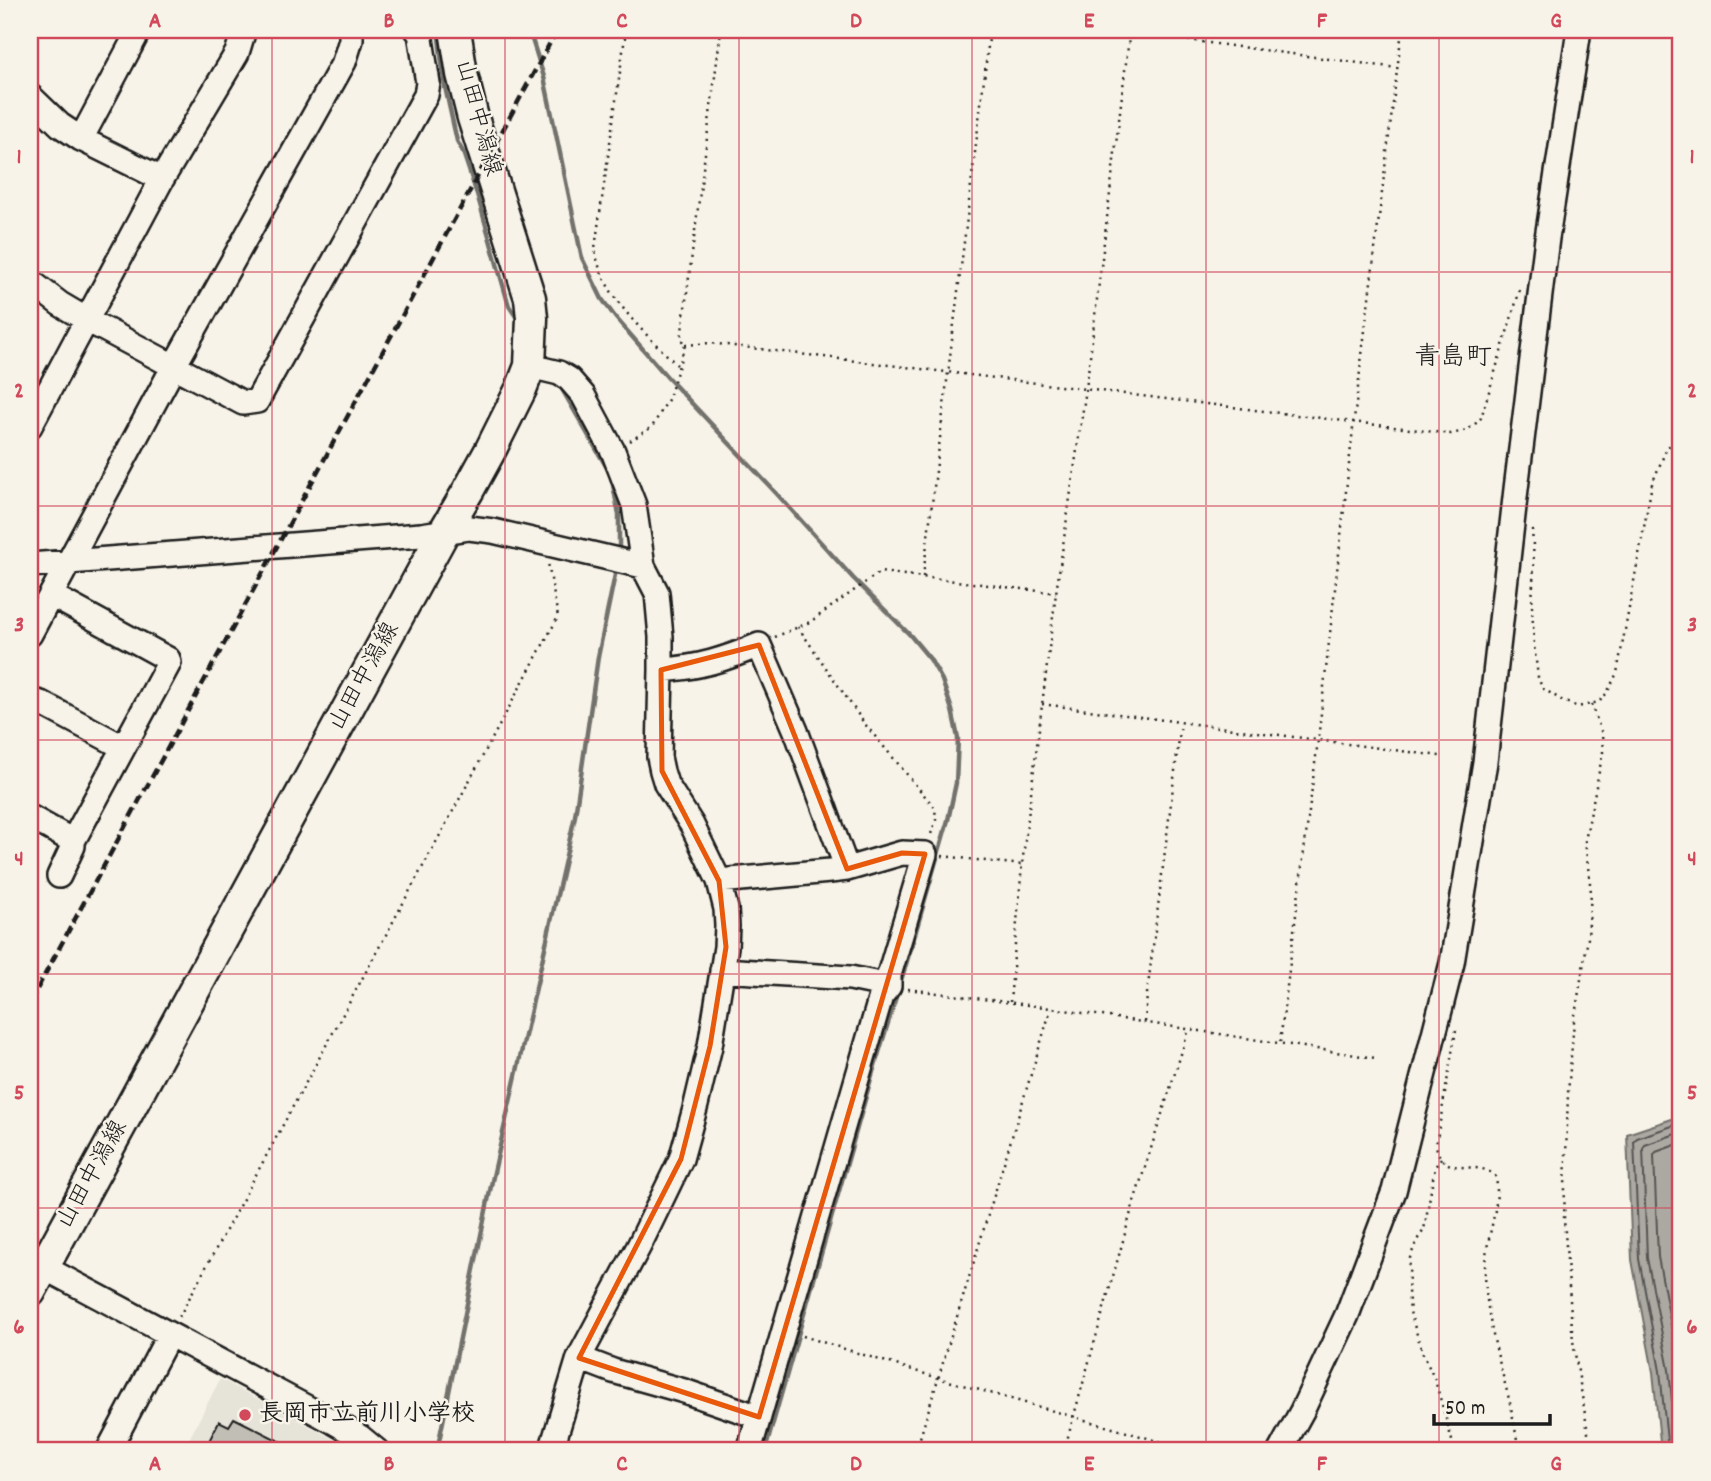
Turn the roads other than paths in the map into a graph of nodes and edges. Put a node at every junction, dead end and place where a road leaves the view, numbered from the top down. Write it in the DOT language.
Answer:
graph roads {
  1 [pos="139,30"];
  2 [pos="244,30"];
  3 [pos="351,30"];
  4 [pos="417,30"];
  5 [pos="455,30"];
  6 [pos="1579,30"];
  7 [pos="30,96"];
  8 [pos="81,139"];
  9 [pos="162,179"];
  10 [pos="30,281"];
  11 [pos="87,320"];
  12 [pos="174,366"];
  13 [pos="530,366"];
  14 [pos="30,426"];
  15 [pos="445,530"];
  16 [pos="69,561"];
  17 [pos="30,565"];
  18 [pos="643,566"];
  19 [pos="51,595"];
  20 [pos="30,634"];
  21 [pos="661,670"];
  22 [pos="30,700"];
  23 [pos="123,747"];
  24 [pos="30,817"];
  25 [pos="72,841"];
  26 [pos="847,869"];
  27 [pos="59,876"];
  28 [pos="719,881"];
  29 [pos="722,970"];
  30 [pos="899,988"];
  31 [pos="34,1273"];
  32 [pos="169,1335"];
  33 [pos="579,1358"];
  34 [pos="759,1416"];
  35 [pos="108,1451"];
  36 [pos="377,1451"];
  37 [pos="551,1451"];
  38 [pos="749,1451"];
  39 [pos="1280,1451"];
  1 -- 8 [label="street"];
  2 -- 9 [label="street"];
  3 -- 12 [label="street"];
  4 -- 12 [label="street"];
  5 -- 13 [label="main road, 山田中潟線"];
  6 -- 39 [label="street"];
  7 -- 8 [label="street"];
  8 -- 9 [label="street"];
  9 -- 11 [label="street"];
  10 -- 11 [label="street"];
  11 -- 12 [label="street"];
  11 -- 14 [label="street"];
  12 -- 16 [label="street"];
  13 -- 15 [label="main road, 山田中潟線"];
  13 -- 18 [label="street"];
  15 -- 16 [label="street"];
  15 -- 18 [label="street"];
  15 -- 31 [label="main road, 山田中潟線"];
  16 -- 17 [label="street"];
  16 -- 19 [label="street"];
  18 -- 21 [label="street"];
  19 -- 20 [label="street"];
  19 -- 23 [label="street"];
  21 -- 26 [label="street"];
  21 -- 28 [label="street"];
  22 -- 23 [label="street"];
  23 -- 25 [label="street"];
  24 -- 25 [label="street"];
  25 -- 27 [label="street"];
  26 -- 28 [label="street"];
  26 -- 30 [label="street"];
  28 -- 29 [label="street"];
  29 -- 30 [label="street"];
  29 -- 33 [label="street"];
  30 -- 34 [label="street"];
  31 -- 32 [label="street"];
  32 -- 35 [label="street"];
  32 -- 36 [label="street"];
  33 -- 34 [label="street"];
  33 -- 37 [label="street"];
  34 -- 38 [label="street"];
}
